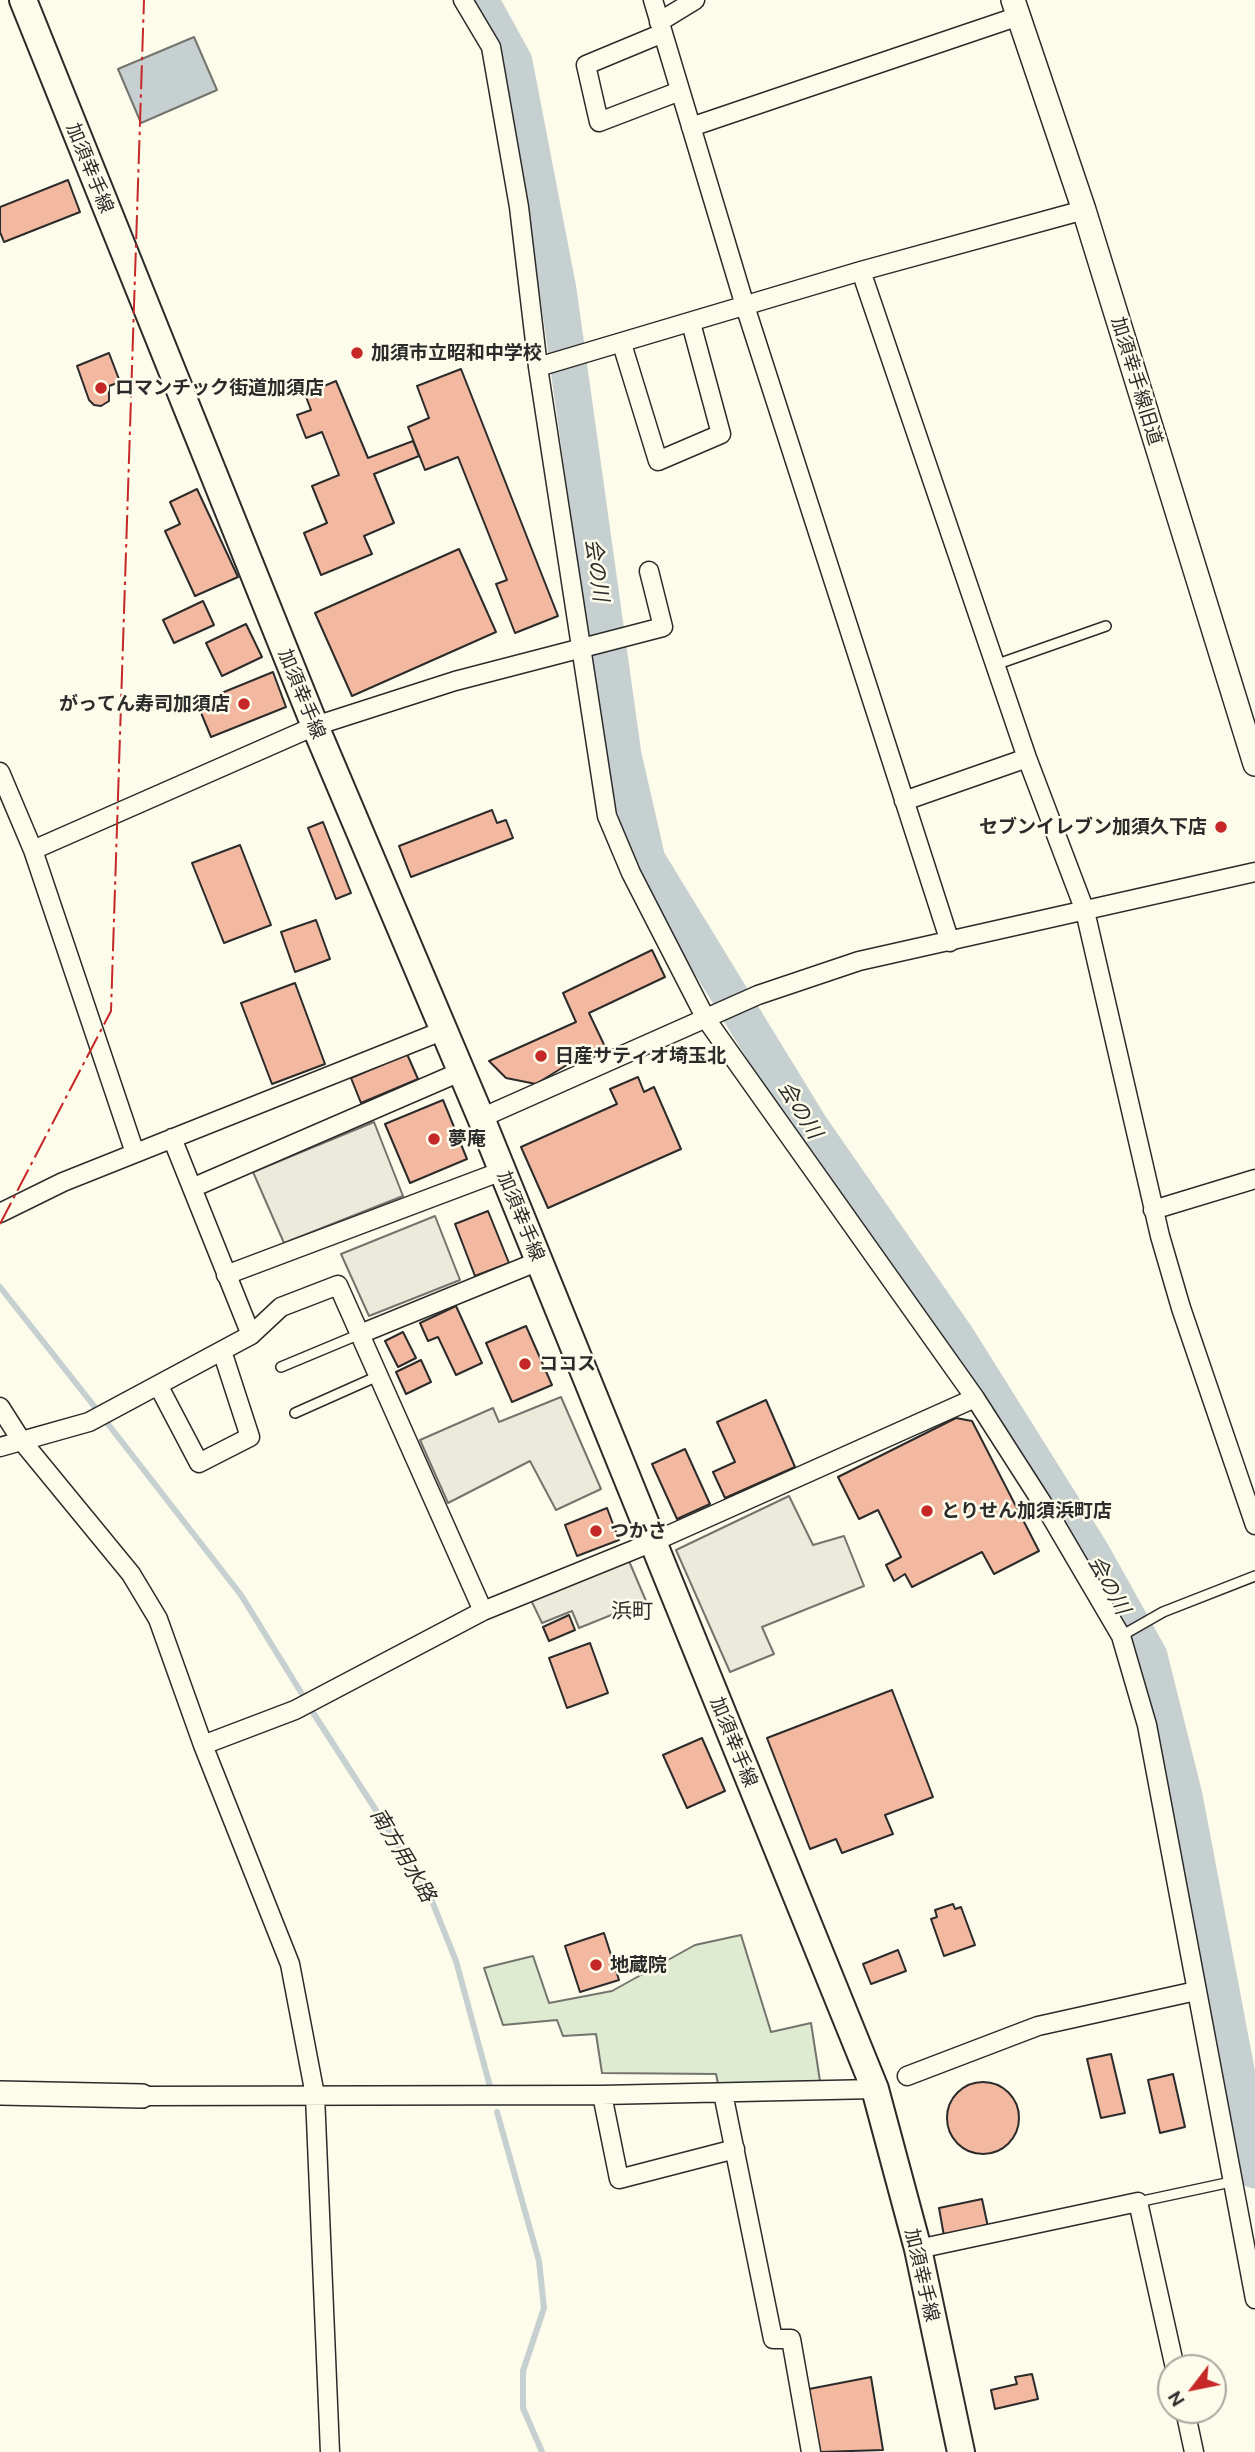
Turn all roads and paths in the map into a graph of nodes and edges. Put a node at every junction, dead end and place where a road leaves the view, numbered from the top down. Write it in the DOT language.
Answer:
graph roads {
  1 [pos="23,0"];
  2 [pos="463,0"];
  3 [pos="653,0"];
  4 [pos="695,0"];
  5 [pos="1016,8"];
  6 [pos="661,28"];
  7 [pos="680,91"];
  8 [pos="691,127"];
  9 [pos="1084,209"];
  10 [pos="861,271"];
  11 [pos="745,306"];
  12 [pos="691,323"];
  13 [pos="622,344"];
  14 [pos="538,367"];
  15 [pos="649,571"];
  16 [pos="1106,626"];
  17 [pos="580,649"];
  18 [pos="995,665"];
  19 [pos="315,726"];
  20 [pos="1027,758"];
  21 [pos="1255,764"];
  22 [pos="0,772"];
  23 [pos="904,801"];
  24 [pos="33,850"];
  25 [pos="1255,872"];
  26 [pos="1085,911"];
  27 [pos="950,942"];
  28 [pos="713,1017"];
  29 [pos="442,1031"];
  30 [pos="460,1072"];
  31 [pos="481,1118"];
  32 [pos="172,1138"];
  33 [pos="135,1153"];
  34 [pos="502,1171"];
  35 [pos="1255,1180"];
  36 [pos="192,1188"];
  37 [pos="1153,1210"];
  38 [pos="0,1213"];
  39 [pos="539,1261"];
  40 [pos="226,1275"];
  41 [pos="360,1334"];
  42 [pos="251,1335"];
  43 [pos="222,1351"];
  44 [pos="281,1367"];
  45 [pos="378,1376"];
  46 [pos="159,1385"];
  47 [pos="975,1398"];
  48 [pos="0,1407"];
  49 [pos="295,1413"];
  50 [pos="21,1440"];
  51 [pos="0,1447"];
  52 [pos="1255,1525"];
  53 [pos="653,1542"];
  54 [pos="1255,1576"];
  55 [pos="483,1611"];
  56 [pos="1121,1636"];
  57 [pos="203,1745"];
  58 [pos="1196,1991"];
  59 [pos="906,2076"];
  60 [pos="875,2089"];
  61 [pos="0,2093"];
  62 [pos="723,2093"];
  63 [pos="315,2095"];
  64 [pos="602,2095"];
  65 [pos="142,2096"];
  66 [pos="735,2149"];
  67 [pos="1231,2182"];
  68 [pos="1138,2202"];
  69 [pos="918,2249"];
  70 [pos="1255,2299"];
  71 [pos="1172,2354"];
  72 [pos="1188,2424"];
  73 [pos="330,2452"];
  74 [pos="811,2452"];
  75 [pos="961,2452"];
  76 [pos="1194,2452"];
  1 -- 19 [label="main road, 加須幸手線"];
  2 -- 14 [label="street"];
  3 -- 6 [label="street"];
  4 -- 6 [label="street"];
  5 -- 8 [label="street"];
  5 -- 9 [label="street, 加須幸手線旧道"];
  6 -- 7 [label="street"];
  6 -- 7 [label="street"];
  7 -- 8 [label="street"];
  8 -- 11 [label="street"];
  9 -- 10 [label="street"];
  9 -- 21 [label="street, 加須幸手線旧道"];
  10 -- 11 [label="street"];
  10 -- 18 [label="street"];
  11 -- 12 [label="street"];
  11 -- 23 [label="street"];
  12 -- 13 [label="street"];
  12 -- 13 [label="street"];
  13 -- 14 [label="street"];
  14 -- 17 [label="street"];
  15 -- 17 [label="street"];
  16 -- 18 [label="lane"];
  17 -- 19 [label="street"];
  17 -- 28 [label="street"];
  18 -- 20 [label="street"];
  19 -- 24 [label="street"];
  19 -- 29 [label="main road, 加須幸手線"];
  20 -- 23 [label="street"];
  20 -- 26 [label="street"];
  22 -- 24 [label="street"];
  23 -- 27 [label="street"];
  24 -- 33 [label="street"];
  25 -- 26 [label="street"];
  26 -- 27 [label="street"];
  26 -- 37 [label="street"];
  27 -- 28 [label="street"];
  28 -- 31 [label="street"];
  28 -- 47 [label="street"];
  29 -- 30 [label="main road, 加須幸手線"];
  29 -- 32 [label="street"];
  30 -- 31 [label="main road, 加須幸手線"];
  30 -- 36 [label="street"];
  31 -- 34 [label="main road, 加須幸手線"];
  32 -- 33 [label="street"];
  32 -- 36 [label="street"];
  33 -- 38 [label="street"];
  34 -- 39 [label="main road, 加須幸手線"];
  34 -- 40 [label="street"];
  35 -- 37 [label="street"];
  36 -- 40 [label="street"];
  37 -- 52 [label="street"];
  39 -- 41 [label="street"];
  39 -- 53 [label="main road, 加須幸手線"];
  40 -- 42 [label="street"];
  41 -- 42 [label="street"];
  41 -- 44 [label="lane"];
  41 -- 45 [label="street"];
  42 -- 43 [label="street"];
  43 -- 46 [label="street"];
  43 -- 46 [label="street"];
  45 -- 49 [label="lane"];
  45 -- 55 [label="street"];
  46 -- 50 [label="street"];
  47 -- 53 [label="street"];
  47 -- 56 [label="street"];
  48 -- 50 [label="street"];
  50 -- 51 [label="street"];
  50 -- 57 [label="street"];
  53 -- 55 [label="street"];
  53 -- 60 [label="main road, 加須幸手線"];
  54 -- 56 [label="lane"];
  55 -- 57 [label="street"];
  56 -- 58 [label="street"];
  57 -- 63 [label="street"];
  58 -- 59 [label="street"];
  58 -- 67 [label="street"];
  60 -- 62 [label="street"];
  60 -- 69 [label="main road, 加須幸手線"];
  61 -- 65 [label="street"];
  62 -- 64 [label="street"];
  62 -- 66 [label="street"];
  63 -- 64 [label="street"];
  63 -- 65 [label="street"];
  63 -- 73 [label="street"];
  64 -- 66 [label="street"];
  66 -- 74 [label="street"];
  67 -- 68 [label="lane"];
  67 -- 70 [label="street"];
  68 -- 69 [label="street"];
  68 -- 71 [label="street"];
  69 -- 75 [label="main road, 加須幸手線"];
  72 -- 76 [label="street"];
}
